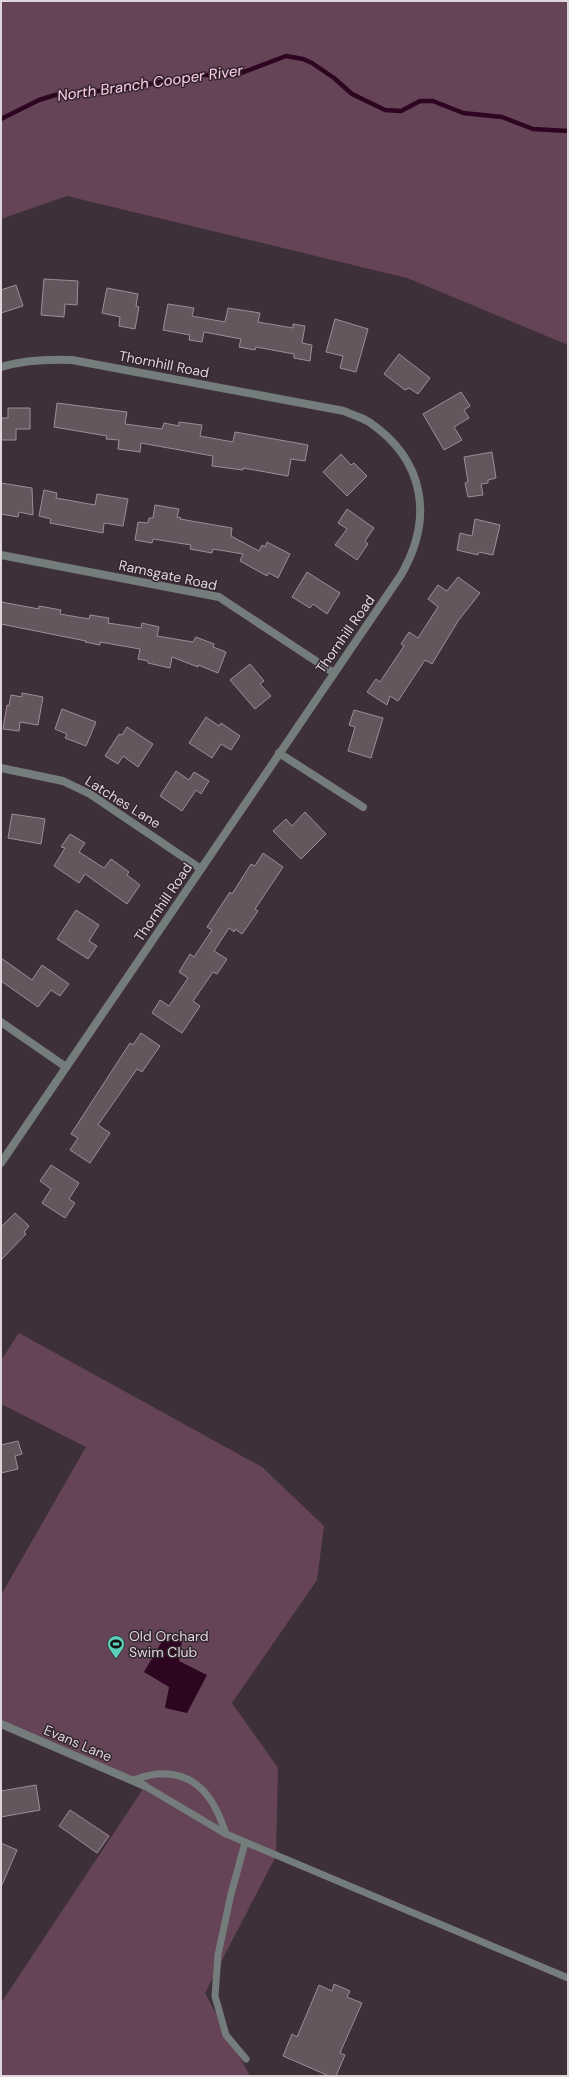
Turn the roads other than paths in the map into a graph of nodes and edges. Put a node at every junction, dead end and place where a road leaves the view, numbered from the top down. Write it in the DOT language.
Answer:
graph roads {
  1 [pos="1,366"];
  2 [pos="1,555"];
  3 [pos="334,673"];
  4 [pos="279,754"];
  5 [pos="1,768"];
  6 [pos="363,807"];
  7 [pos="201,868"];
  8 [pos="1,1022"];
  9 [pos="66,1067"];
  10 [pos="1,1163"];
  11 [pos="1,1724"];
  12 [pos="132,1780"];
  13 [pos="145,1786"];
  14 [pos="226,1834"];
  15 [pos="245,1842"];
  16 [pos="568,1978"];
  17 [pos="246,2059"];
  1 -- 3 [label="street, Thornhill Road"];
  2 -- 3 [label="street, Ramsgate Road"];
  3 -- 4 [label="street, Thornhill Road"];
  4 -- 6 [label="street"];
  4 -- 7 [label="street, Thornhill Road"];
  5 -- 7 [label="street, Latches Lane"];
  7 -- 9 [label="street, Thornhill Road"];
  8 -- 9 [label="street"];
  9 -- 10 [label="street, Thornhill Road"];
  11 -- 12 [label="street, Evans Lane"];
  12 -- 13 [label="street, Evans Lane"];
  12 -- 14 [label="lane"];
  13 -- 14 [label="lane"];
  14 -- 15 [label="lane"];
  15 -- 16 [label="lane"];
  15 -- 17 [label="lane"];
}
